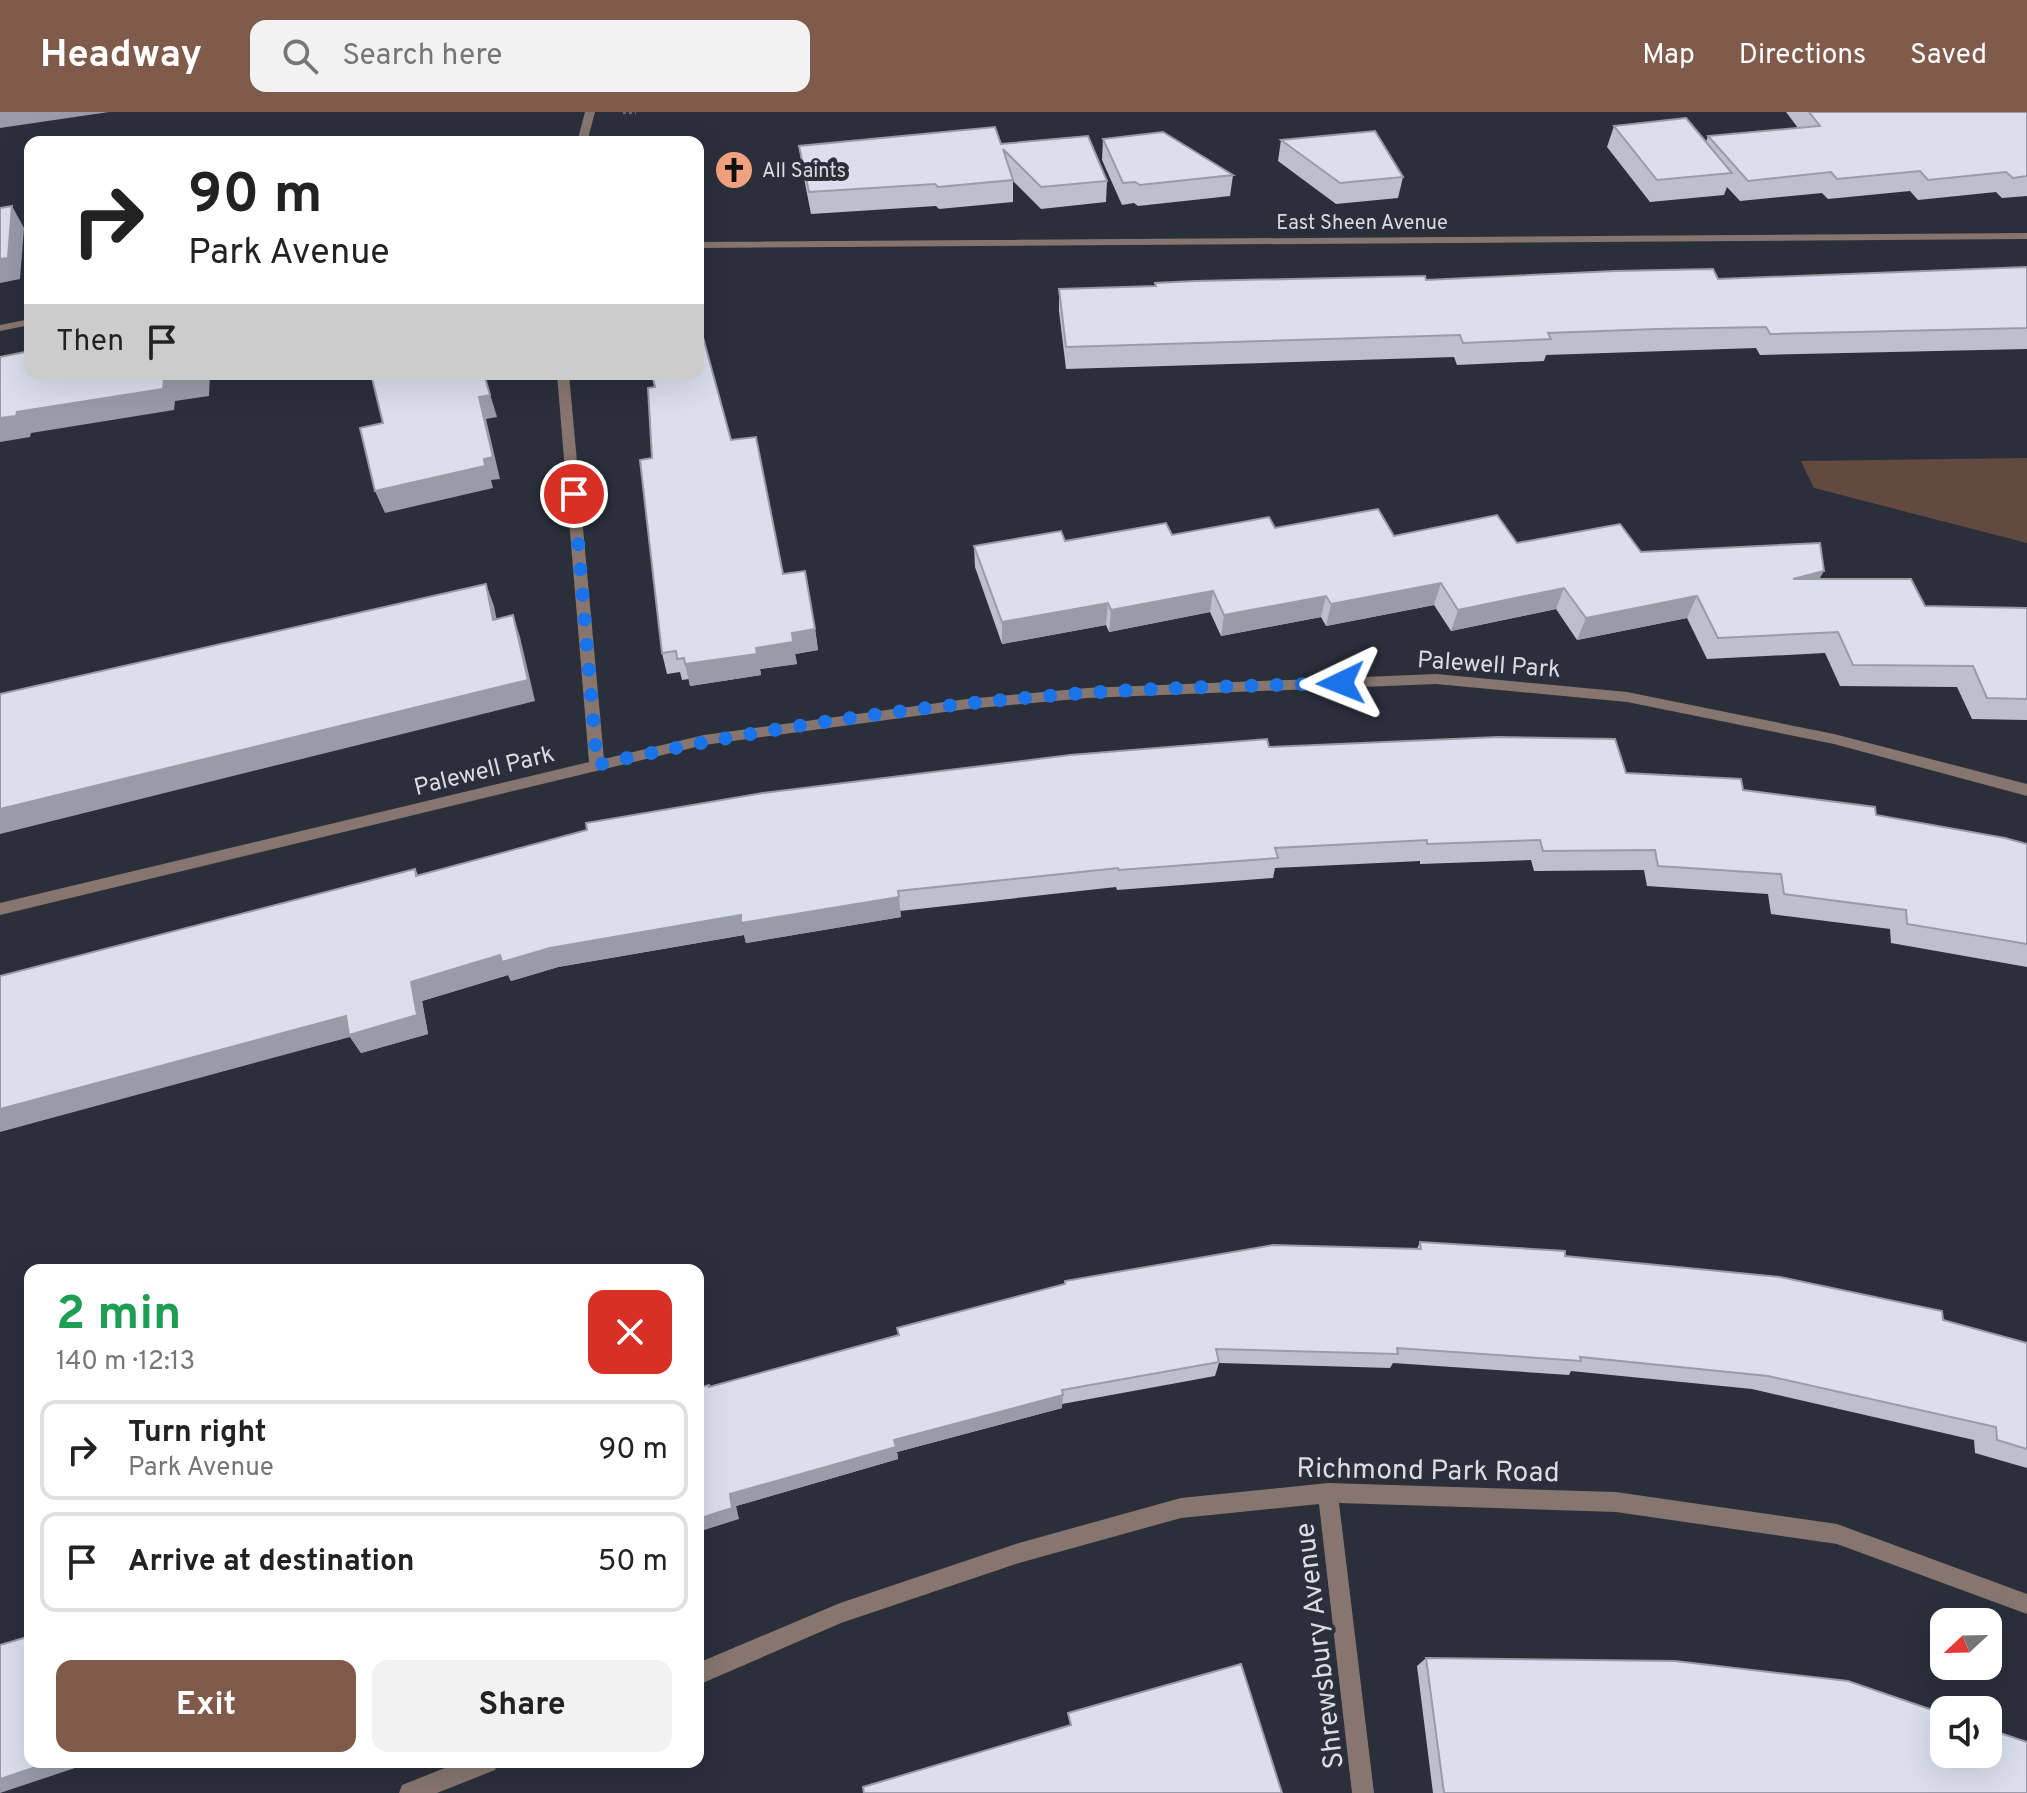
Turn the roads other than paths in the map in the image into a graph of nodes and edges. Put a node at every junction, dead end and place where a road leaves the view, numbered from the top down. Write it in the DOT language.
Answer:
graph roads {
  1 [pos="590,112"];
  2 [pos="584,136"];
  3 [pos="2027,236"];
  4 [pos="704,245"];
  5 [pos="24,323"];
  6 [pos="0,328"];
  7 [pos="564,380"];
  8 [pos="597,765"];
  9 [pos="2027,790"];
  10 [pos="0,909"];
  11 [pos="1328,1493"];
  12 [pos="2027,1604"];
  13 [pos="704,1671"];
  14 [pos="472,1768"];
  15 [pos="410,1793"];
  16 [pos="1363,1793"];
  1 -- 2 [label="street"];
  3 -- 4 [label="street, East Sheen Avenue"];
  5 -- 6 [label="street"];
  7 -- 8 [label="street"];
  8 -- 9 [label="street, Palewell Park"];
  8 -- 10 [label="street, Palewell Park"];
  11 -- 12 [label="street, Richmond Park Road"];
  11 -- 13 [label="street, Richmond Park Road"];
  11 -- 16 [label="street, Shrewsbury Avenue"];
  14 -- 15 [label="street"];
}
